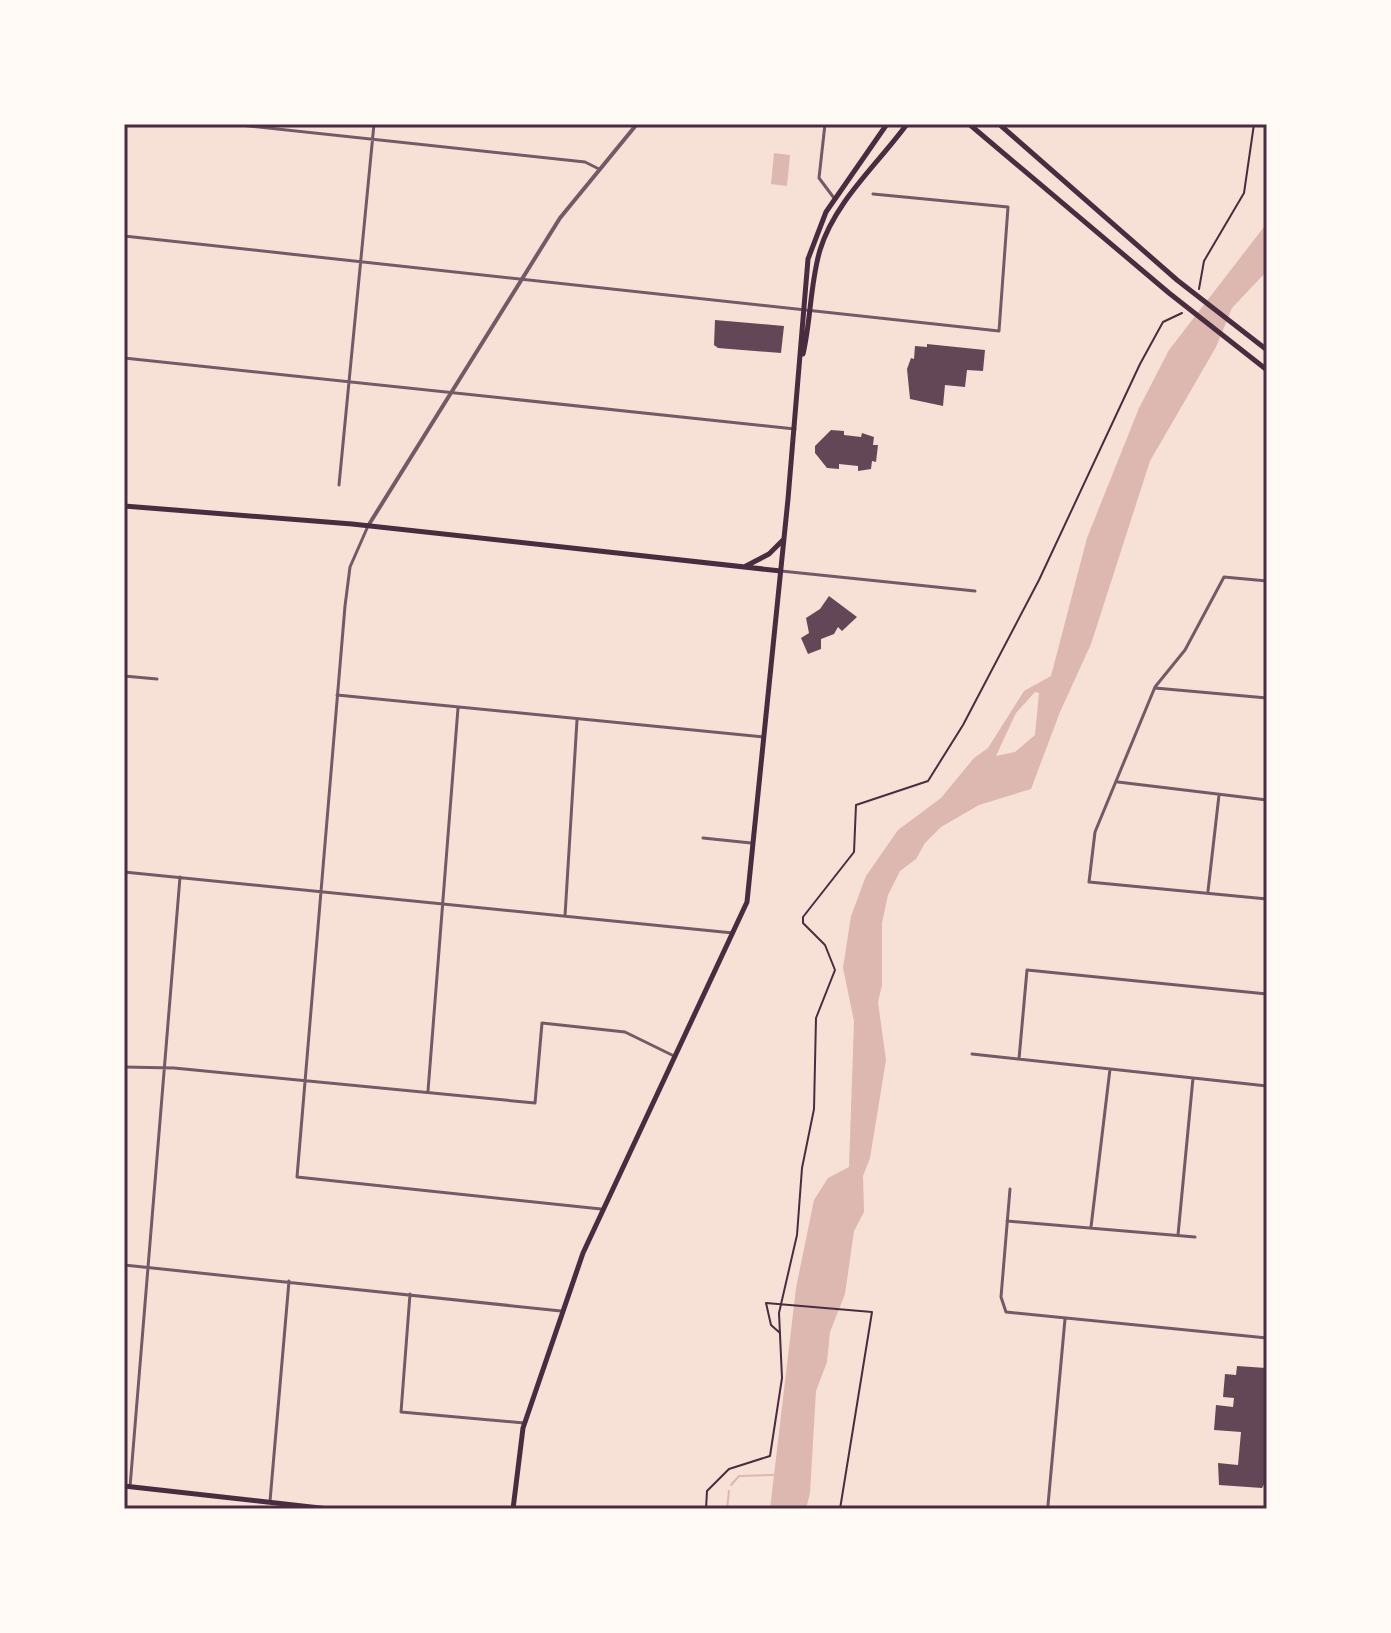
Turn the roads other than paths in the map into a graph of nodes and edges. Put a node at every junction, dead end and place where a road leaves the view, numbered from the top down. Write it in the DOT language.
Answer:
graph roads {
  1 [pos="231,124"];
  2 [pos="374,124"];
  3 [pos="637,124"];
  4 [pos="825,124"];
  5 [pos="887,124"];
  6 [pos="908,124"];
  7 [pos="969,124"];
  8 [pos="999,124"];
  9 [pos="372,139"];
  10 [pos="599,170"];
  11 [pos="873,194"];
  12 [pos="835,199"];
  13 [pos="124,236"];
  14 [pos="362,261"];
  15 [pos="523,278"];
  16 [pos="802,308"];
  17 [pos="810,309"];
  18 [pos="1265,349"];
  19 [pos="124,358"];
  20 [pos="802,358"];
  21 [pos="1267,370"];
  22 [pos="349,381"];
  23 [pos="453,392"];
  24 [pos="795,429"];
  25 [pos="339,485"];
  26 [pos="124,506"];
  27 [pos="368,526"];
  28 [pos="784,539"];
  29 [pos="744,567"];
  30 [pos="781,571"];
  31 [pos="1267,581"];
  32 [pos="975,591"];
  33 [pos="124,676"];
  34 [pos="157,679"];
  35 [pos="1155,687"];
  36 [pos="337,695"];
  37 [pos="1267,698"];
  38 [pos="458,708"];
  39 [pos="577,720"];
  40 [pos="764,737"];
  41 [pos="1118,782"];
  42 [pos="1219,795"];
  43 [pos="1267,800"];
  44 [pos="703,838"];
  45 [pos="754,843"];
  46 [pos="124,872"];
  47 [pos="180,877"];
  48 [pos="319,892"];
  49 [pos="1208,892"];
  50 [pos="1267,899"];
  51 [pos="442,904"];
  52 [pos="565,916"];
  53 [pos="734,933"];
  54 [pos="1267,994"];
  55 [pos="972,1054"];
  56 [pos="674,1056"];
  57 [pos="1019,1059"];
  58 [pos="124,1067"];
  59 [pos="165,1069"];
  60 [pos="1110,1069"];
  61 [pos="1193,1078"];
  62 [pos="305,1081"];
  63 [pos="1267,1086"];
  64 [pos="428,1092"];
  65 [pos="1010,1189"];
  66 [pos="601,1209"];
  67 [pos="1007,1221"];
  68 [pos="1091,1227"];
  69 [pos="1178,1235"];
  70 [pos="1195,1237"];
  71 [pos="124,1265"];
  72 [pos="149,1267"];
  73 [pos="289,1281"];
  74 [pos="410,1294"];
  75 [pos="561,1311"];
  76 [pos="1065,1319"];
  77 [pos="1267,1338"];
  78 [pos="524,1423"];
  79 [pos="127,1486"];
  80 [pos="270,1502"];
  81 [pos="1048,1505"];
  82 [pos="329,1509"];
  83 [pos="513,1509"];
  1 -- 9 [label="street"];
  2 -- 9 [label="street"];
  3 -- 10 [label="street"];
  4 -- 12 [label="street"];
  5 -- 12 [label="main road"];
  6 -- 17 [label="main road"];
  7 -- 21 [label="main road"];
  8 -- 18 [label="main road"];
  9 -- 10 [label="street"];
  9 -- 14 [label="street"];
  10 -- 15 [label="street"];
  11 -- 17 [label="street"];
  12 -- 16 [label="main road"];
  13 -- 14 [label="street"];
  14 -- 15 [label="street"];
  14 -- 22 [label="street"];
  15 -- 16 [label="street"];
  15 -- 23 [label="street"];
  16 -- 17 [label="street"];
  16 -- 20 [label="main road"];
  17 -- 20 [label="main road"];
  19 -- 22 [label="street"];
  20 -- 24 [label="main road"];
  22 -- 23 [label="street"];
  22 -- 25 [label="street"];
  23 -- 24 [label="street"];
  23 -- 27 [label="street"];
  24 -- 28 [label="main road"];
  26 -- 27 [label="main road"];
  27 -- 29 [label="main road"];
  27 -- 36 [label="street"];
  28 -- 29 [label="main road"];
  28 -- 30 [label="main road"];
  29 -- 30 [label="main road"];
  30 -- 32 [label="street"];
  30 -- 40 [label="main road"];
  31 -- 35 [label="street"];
  33 -- 34 [label="street"];
  35 -- 37 [label="street"];
  35 -- 41 [label="street"];
  36 -- 38 [label="street"];
  36 -- 48 [label="street"];
  38 -- 39 [label="street"];
  38 -- 51 [label="street"];
  39 -- 40 [label="street"];
  39 -- 52 [label="street"];
  40 -- 45 [label="main road"];
  41 -- 42 [label="street"];
  41 -- 49 [label="street"];
  42 -- 43 [label="street"];
  42 -- 49 [label="street"];
  44 -- 45 [label="street"];
  45 -- 53 [label="main road"];
  46 -- 47 [label="street"];
  47 -- 48 [label="street"];
  47 -- 59 [label="street"];
  48 -- 51 [label="street"];
  48 -- 62 [label="street"];
  49 -- 50 [label="street"];
  51 -- 52 [label="street"];
  51 -- 64 [label="street"];
  52 -- 53 [label="street"];
  53 -- 56 [label="main road"];
  54 -- 57 [label="street"];
  55 -- 57 [label="street"];
  56 -- 64 [label="street"];
  56 -- 66 [label="main road"];
  57 -- 60 [label="street"];
  58 -- 59 [label="street"];
  59 -- 62 [label="street"];
  59 -- 72 [label="street"];
  60 -- 61 [label="street"];
  60 -- 68 [label="street"];
  61 -- 63 [label="street"];
  61 -- 69 [label="street"];
  62 -- 64 [label="street"];
  62 -- 66 [label="street"];
  65 -- 67 [label="street"];
  66 -- 75 [label="main road"];
  67 -- 68 [label="street"];
  67 -- 76 [label="street"];
  68 -- 69 [label="street"];
  69 -- 70 [label="street"];
  71 -- 72 [label="street"];
  72 -- 73 [label="street"];
  72 -- 79 [label="street"];
  73 -- 74 [label="street"];
  73 -- 80 [label="street"];
  74 -- 75 [label="street"];
  74 -- 78 [label="street"];
  75 -- 78 [label="main road"];
  76 -- 77 [label="street"];
  76 -- 81 [label="street"];
  78 -- 83 [label="main road"];
  79 -- 80 [label="main road"];
  80 -- 82 [label="main road"];
}
